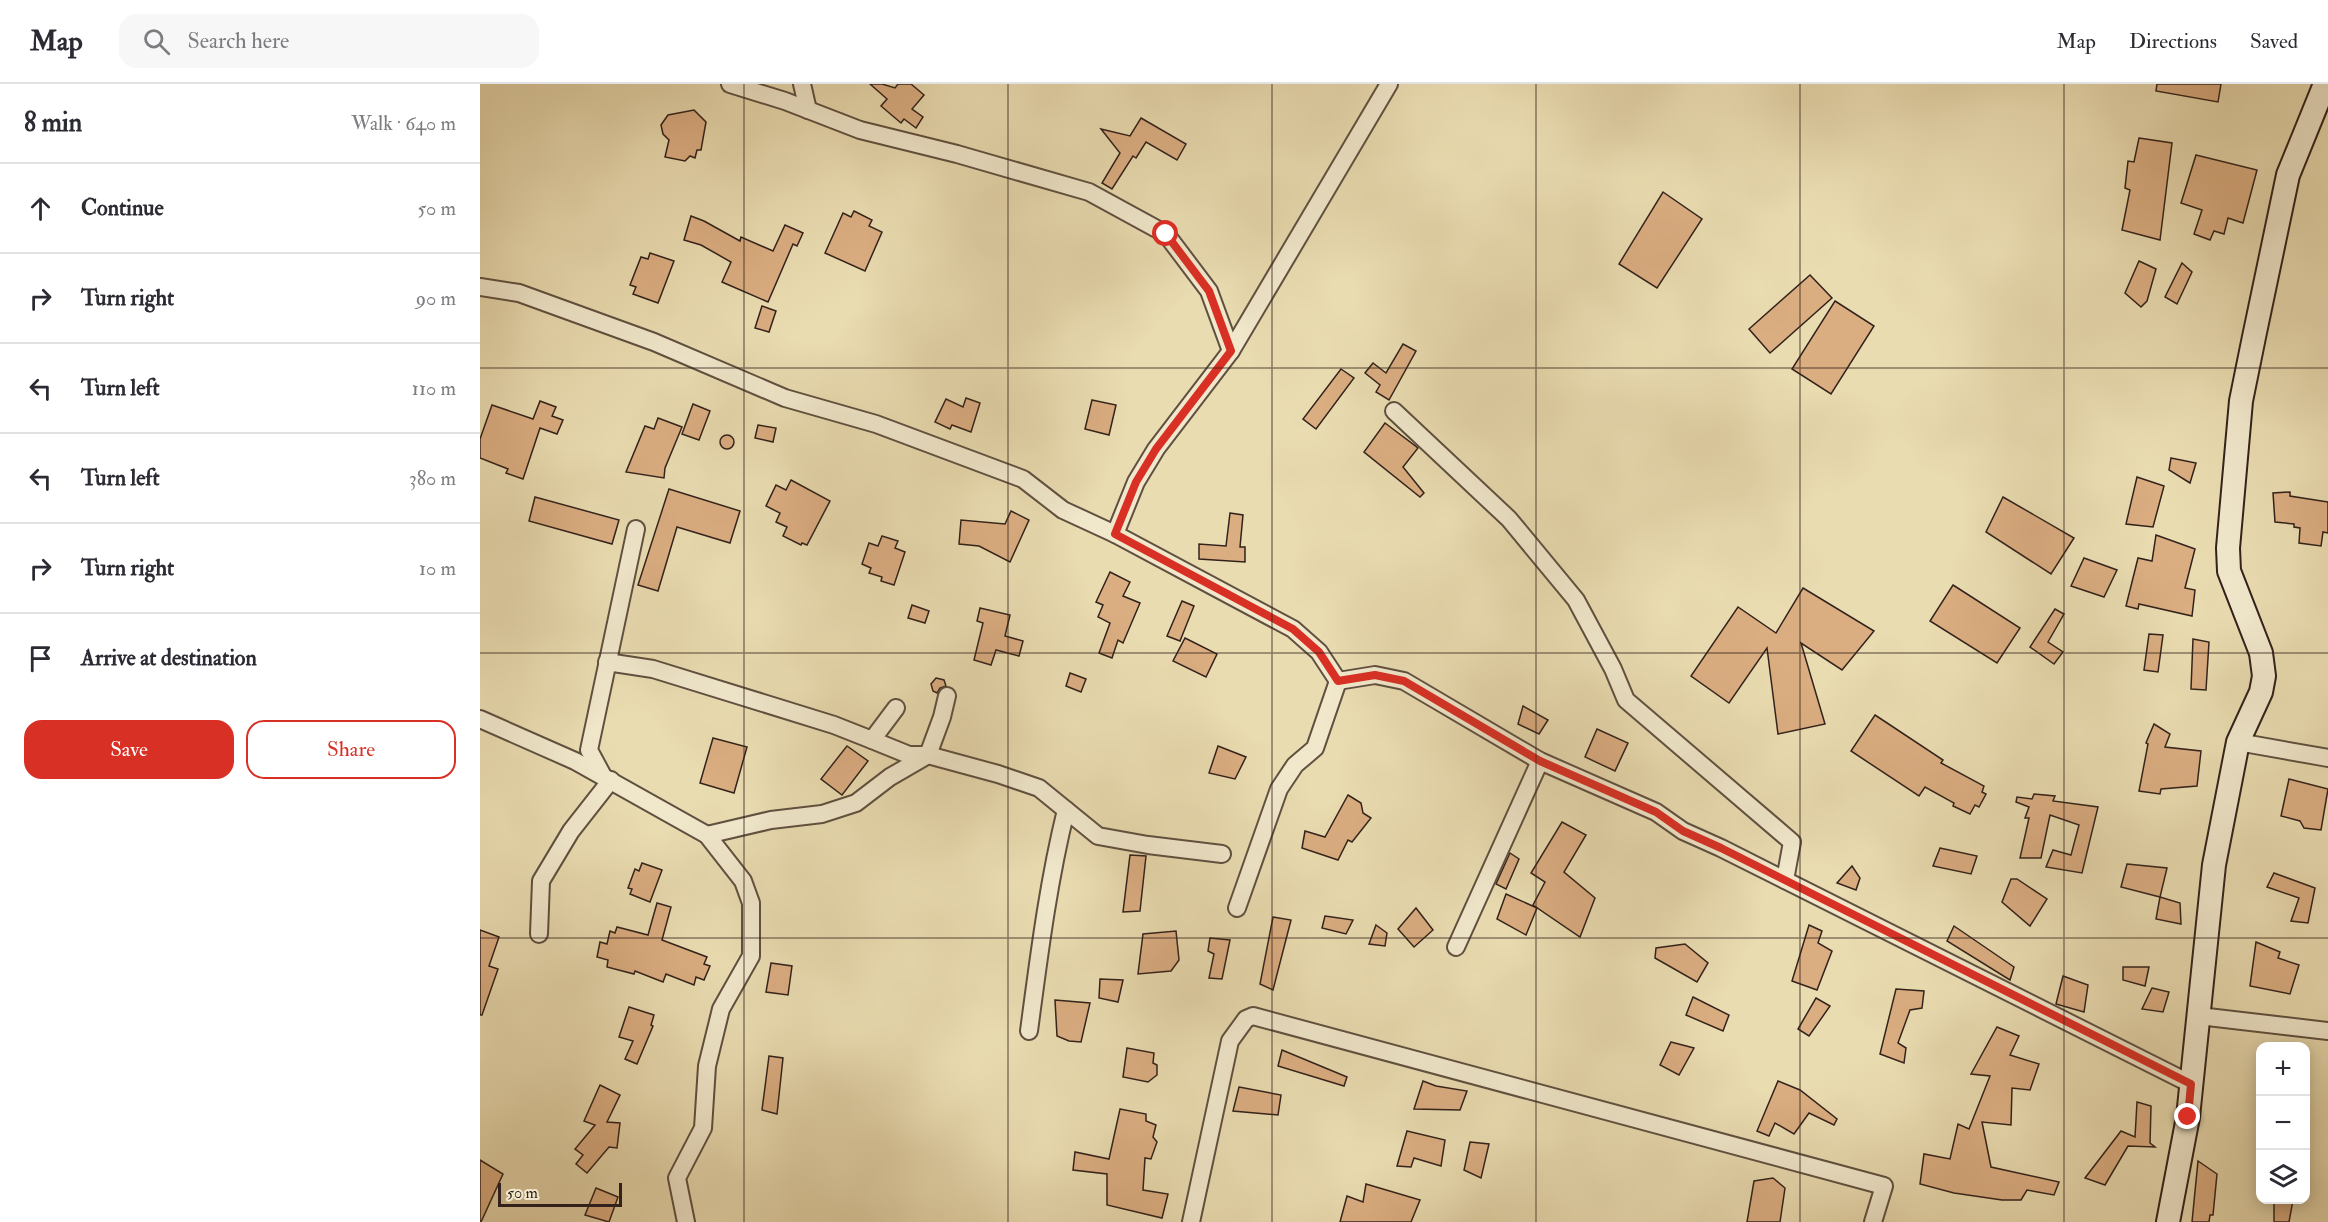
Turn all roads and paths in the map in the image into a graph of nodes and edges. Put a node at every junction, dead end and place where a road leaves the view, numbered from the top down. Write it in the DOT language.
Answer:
graph roads {
  1 [pos="730,84"];
  2 [pos="802,84"];
  3 [pos="1389,84"];
  4 [pos="2325,84"];
  5 [pos="808,110"];
  6 [pos="480,287"];
  7 [pos="1231,351"];
  8 [pos="1394,411"];
  9 [pos="636,529"];
  10 [pos="1115,534"];
  11 [pos="607,662"];
  12 [pos="1338,681"];
  13 [pos="947,696"];
  14 [pos="896,708"];
  15 [pos="480,719"];
  16 [pos="872,740"];
  17 [pos="2238,742"];
  18 [pos="928,755"];
  19 [pos="2328,758"];
  20 [pos="1540,761"];
  21 [pos="607,778"];
  22 [pos="1066,810"];
  23 [pos="707,835"];
  24 [pos="1222,854"];
  25 [pos="1785,880"];
  26 [pos="1237,908"];
  27 [pos="539,934"];
  28 [pos="1456,947"];
  29 [pos="2199,1016"];
  30 [pos="1029,1031"];
  31 [pos="2328,1031"];
  32 [pos="2191,1084"];
  33 [pos="687,1222"];
  34 [pos="1191,1222"];
  35 [pos="1874,1222"];
  36 [pos="2168,1222"];
  1 -- 5 [label="street"];
  2 -- 5 [label="street"];
  3 -- 7 [label="street"];
  4 -- 17 [label="street"];
  5 -- 7 [label="street"];
  6 -- 10 [label="street"];
  7 -- 10 [label="street"];
  8 -- 25 [label="street"];
  9 -- 11 [label="street"];
  10 -- 12 [label="street"];
  11 -- 16 [label="street"];
  11 -- 21 [label="street"];
  12 -- 20 [label="street"];
  12 -- 26 [label="street"];
  13 -- 18 [label="street"];
  14 -- 16 [label="street"];
  15 -- 21 [label="street"];
  16 -- 18 [label="street"];
  17 -- 19 [label="street"];
  17 -- 29 [label="street"];
  18 -- 22 [label="street"];
  18 -- 23 [label="street"];
  20 -- 25 [label="street"];
  20 -- 28 [label="street"];
  21 -- 23 [label="street"];
  21 -- 27 [label="street"];
  22 -- 24 [label="street"];
  22 -- 30 [label="street"];
  23 -- 33 [label="street"];
  25 -- 32 [label="street"];
  29 -- 31 [label="street"];
  29 -- 32 [label="street"];
  32 -- 36 [label="street"];
  34 -- 35 [label="street"];
}
